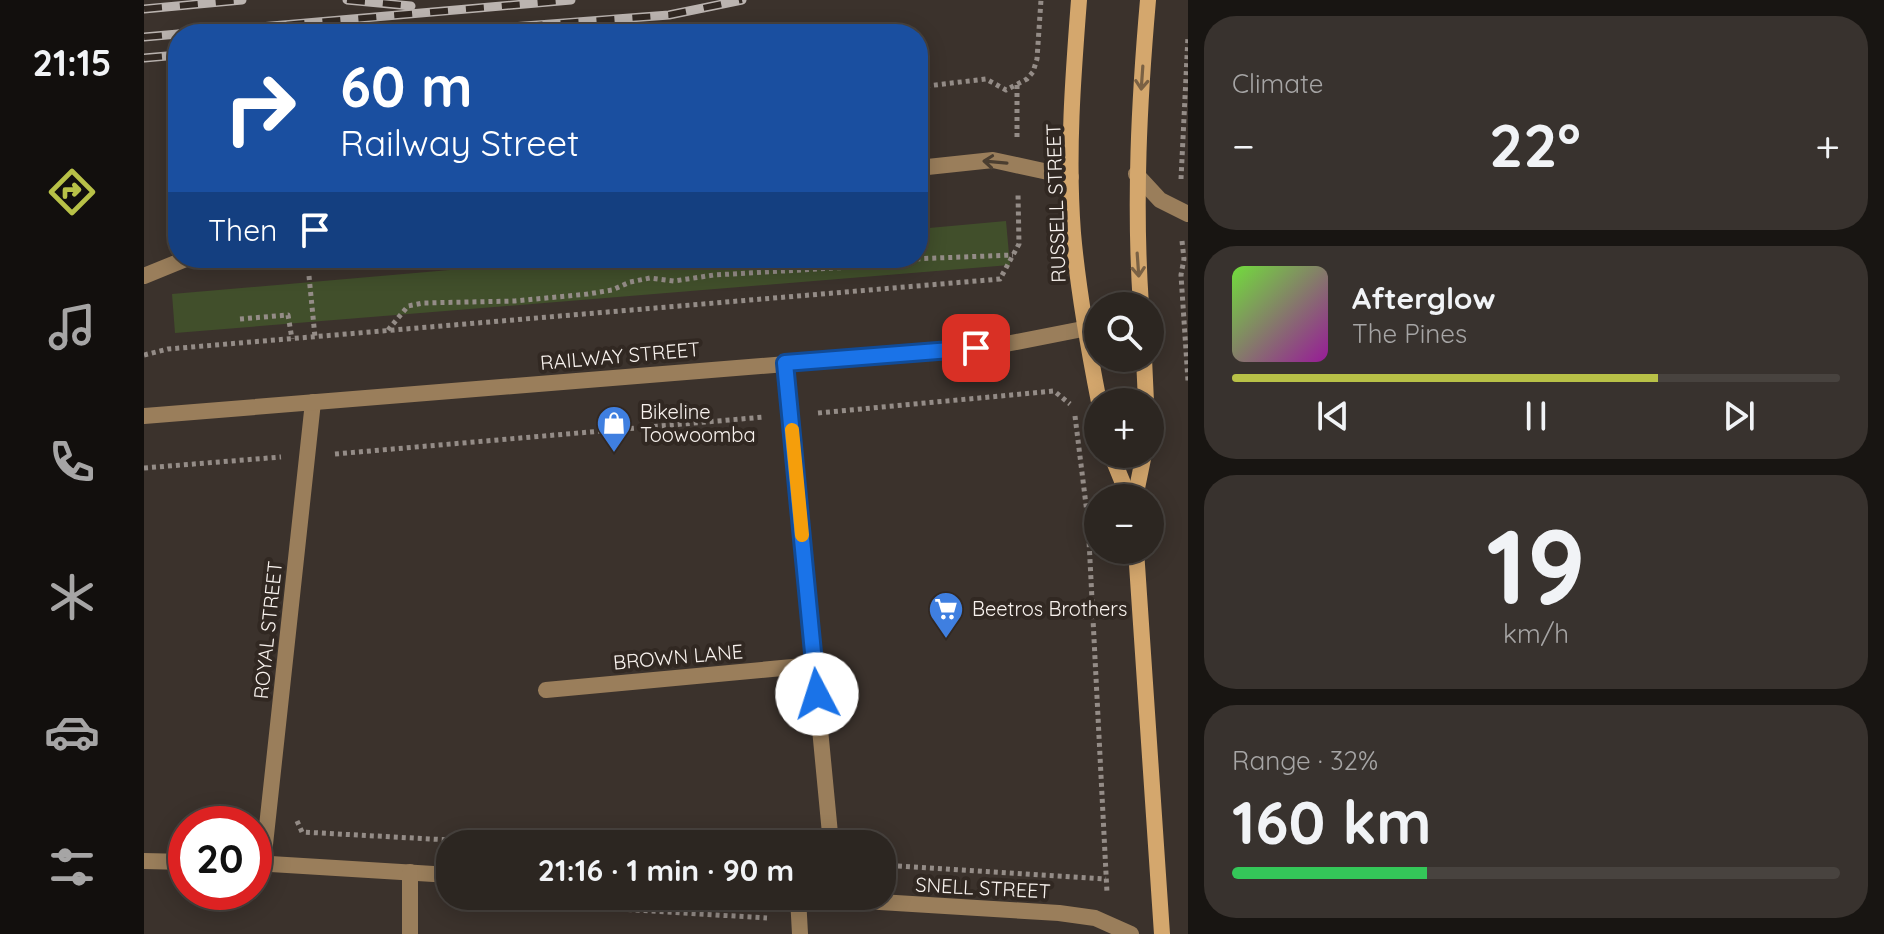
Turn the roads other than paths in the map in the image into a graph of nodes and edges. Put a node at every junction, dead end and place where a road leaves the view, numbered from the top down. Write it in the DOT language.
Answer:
graph roads {
  1 [pos="1079,0"];
  2 [pos="1148,0"];
  3 [pos="928,167"];
  4 [pos="1136,174"];
  5 [pos="1071,177"];
  6 [pos="1188,214"];
  7 [pos="168,266"];
  8 [pos="144,276"];
  9 [pos="1085,292"];
  10 [pos="1140,292"];
  11 [pos="1084,329"];
  12 [pos="785,363"];
  13 [pos="313,402"];
  14 [pos="144,416"];
  15 [pos="1137,564"];
  16 [pos="814,665"];
  17 [pos="546,690"];
  18 [pos="265,806"];
  19 [pos="830,830"];
  20 [pos="144,861"];
  21 [pos="168,862"];
  22 [pos="272,864"];
  23 [pos="410,872"];
  24 [pos="436,874"];
  25 [pos="896,902"];
  26 [pos="410,934"];
  27 [pos="1131,934"];
  28 [pos="1162,934"];
  1 -- 5 [label="main road, RUSSELL STREET"];
  2 -- 4 [label="main road, one-way"];
  5 -- 3 [label="street, one-way"];
  4 -- 6 [label="street"];
  4 -- 10 [label="main road, one-way"];
  5 -- 9 [label="main road, RUSSELL STREET"];
  7 -- 8 [label="street"];
  11 -- 12 [label="street, RAILWAY STREET"];
  12 -- 13 [label="street, RAILWAY STREET"];
  12 -- 16 [label="street"];
  13 -- 14 [label="street, RAILWAY STREET"];
  13 -- 18 [label="street, ROYAL STREET"];
  15 -- 28 [label="main road"];
  16 -- 17 [label="street, BROWN LANE"];
  16 -- 19 [label="street"];
  20 -- 21 [label="street"];
  22 -- 23 [label="street"];
  23 -- 24 [label="street"];
  23 -- 26 [label="street"];
  25 -- 27 [label="street, SNELL STREET"];
}
